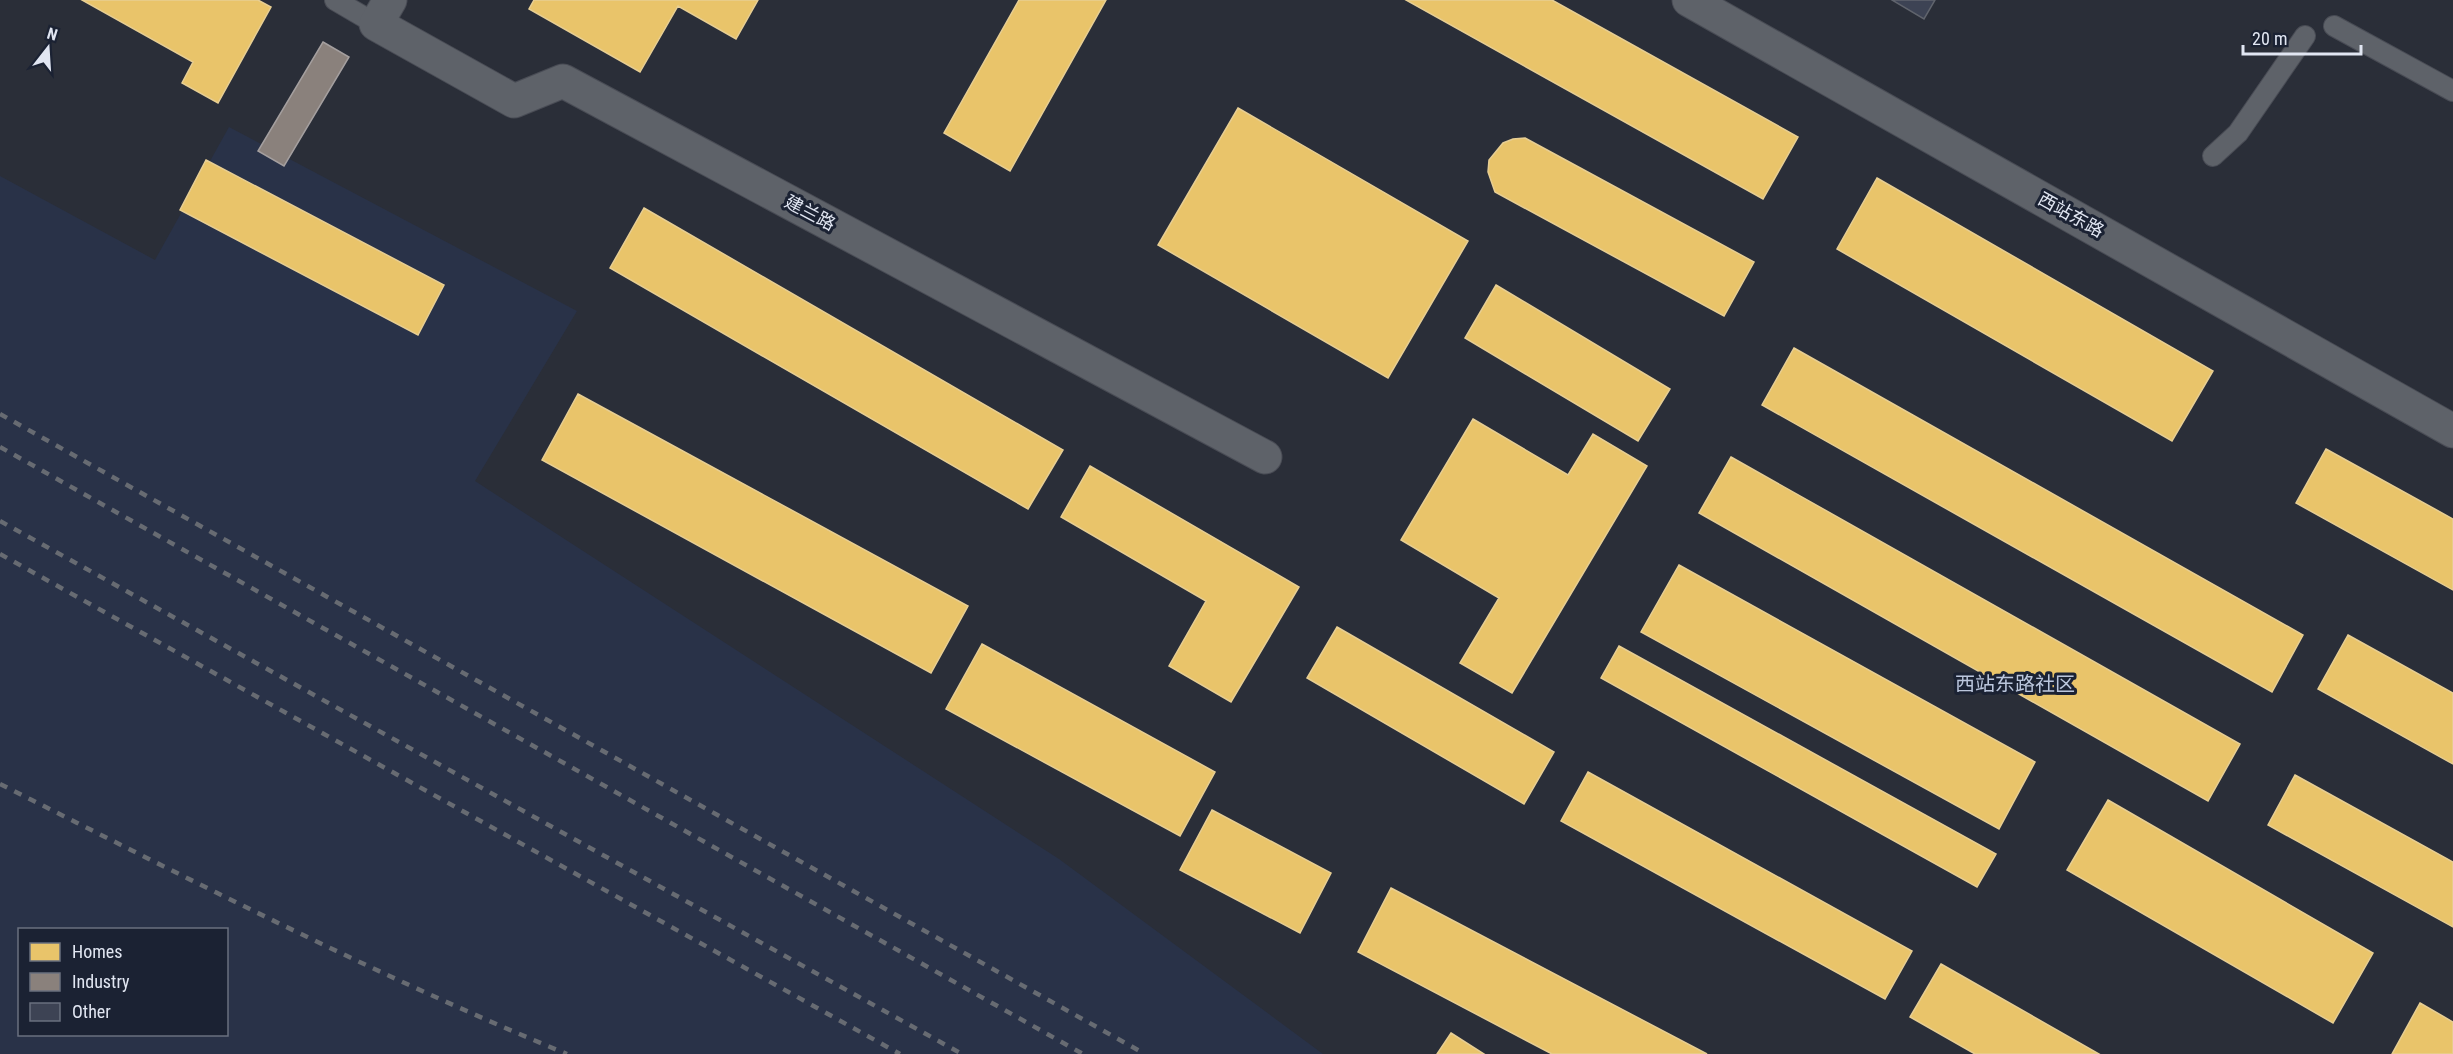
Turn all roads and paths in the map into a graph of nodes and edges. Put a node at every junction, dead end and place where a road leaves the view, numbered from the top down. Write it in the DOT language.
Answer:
graph roads {
  1 [pos="335,0"];
  2 [pos="1689,0"];
  3 [pos="383,12"];
  4 [pos="2334,26"];
  5 [pos="2305,36"];
  6 [pos="2453,91"];
  7 [pos="2213,156"];
  8 [pos="2453,431"];
  9 [pos="1265,457"];
  1 -- 3 [label="lane"];
  2 -- 8 [label="street, 西站东路"];
  3 -- 9 [label="street, 建兰路"];
  4 -- 6 [label="lane"];
  5 -- 7 [label="lane"];
}
